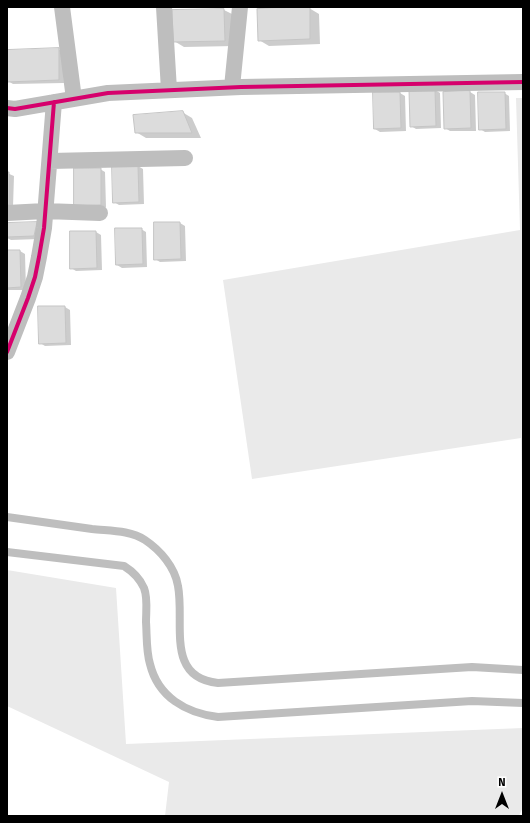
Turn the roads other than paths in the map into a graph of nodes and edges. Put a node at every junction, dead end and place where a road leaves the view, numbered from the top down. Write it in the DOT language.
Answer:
graph roads {
  1 [pos="62,7"];
  2 [pos="164,7"];
  3 [pos="240,7"];
  4 [pos="523,82"];
  5 [pos="232,88"];
  6 [pos="169,90"];
  7 [pos="74,99"];
  8 [pos="54,102"];
  9 [pos="7,108"];
  10 [pos="185,158"];
  11 [pos="50,161"];
  12 [pos="45,211"];
  13 [pos="7,213"];
  14 [pos="100,213"];
  15 [pos="7,352"];
  16 [pos="7,517"];
  17 [pos="7,552"];
  18 [pos="523,670"];
  19 [pos="523,703"];
  1 -- 7 [label="street"];
  2 -- 6 [label="street"];
  3 -- 5 [label="street"];
  4 -- 5 [label="street"];
  5 -- 6 [label="street"];
  6 -- 7 [label="street"];
  7 -- 8 [label="street"];
  8 -- 9 [label="street"];
  8 -- 11 [label="street"];
  10 -- 11 [label="street"];
  11 -- 12 [label="street"];
  12 -- 13 [label="street"];
  12 -- 14 [label="street"];
  12 -- 15 [label="street"];
  16 -- 18 [label="lane"];
  17 -- 19 [label="lane"];
}
